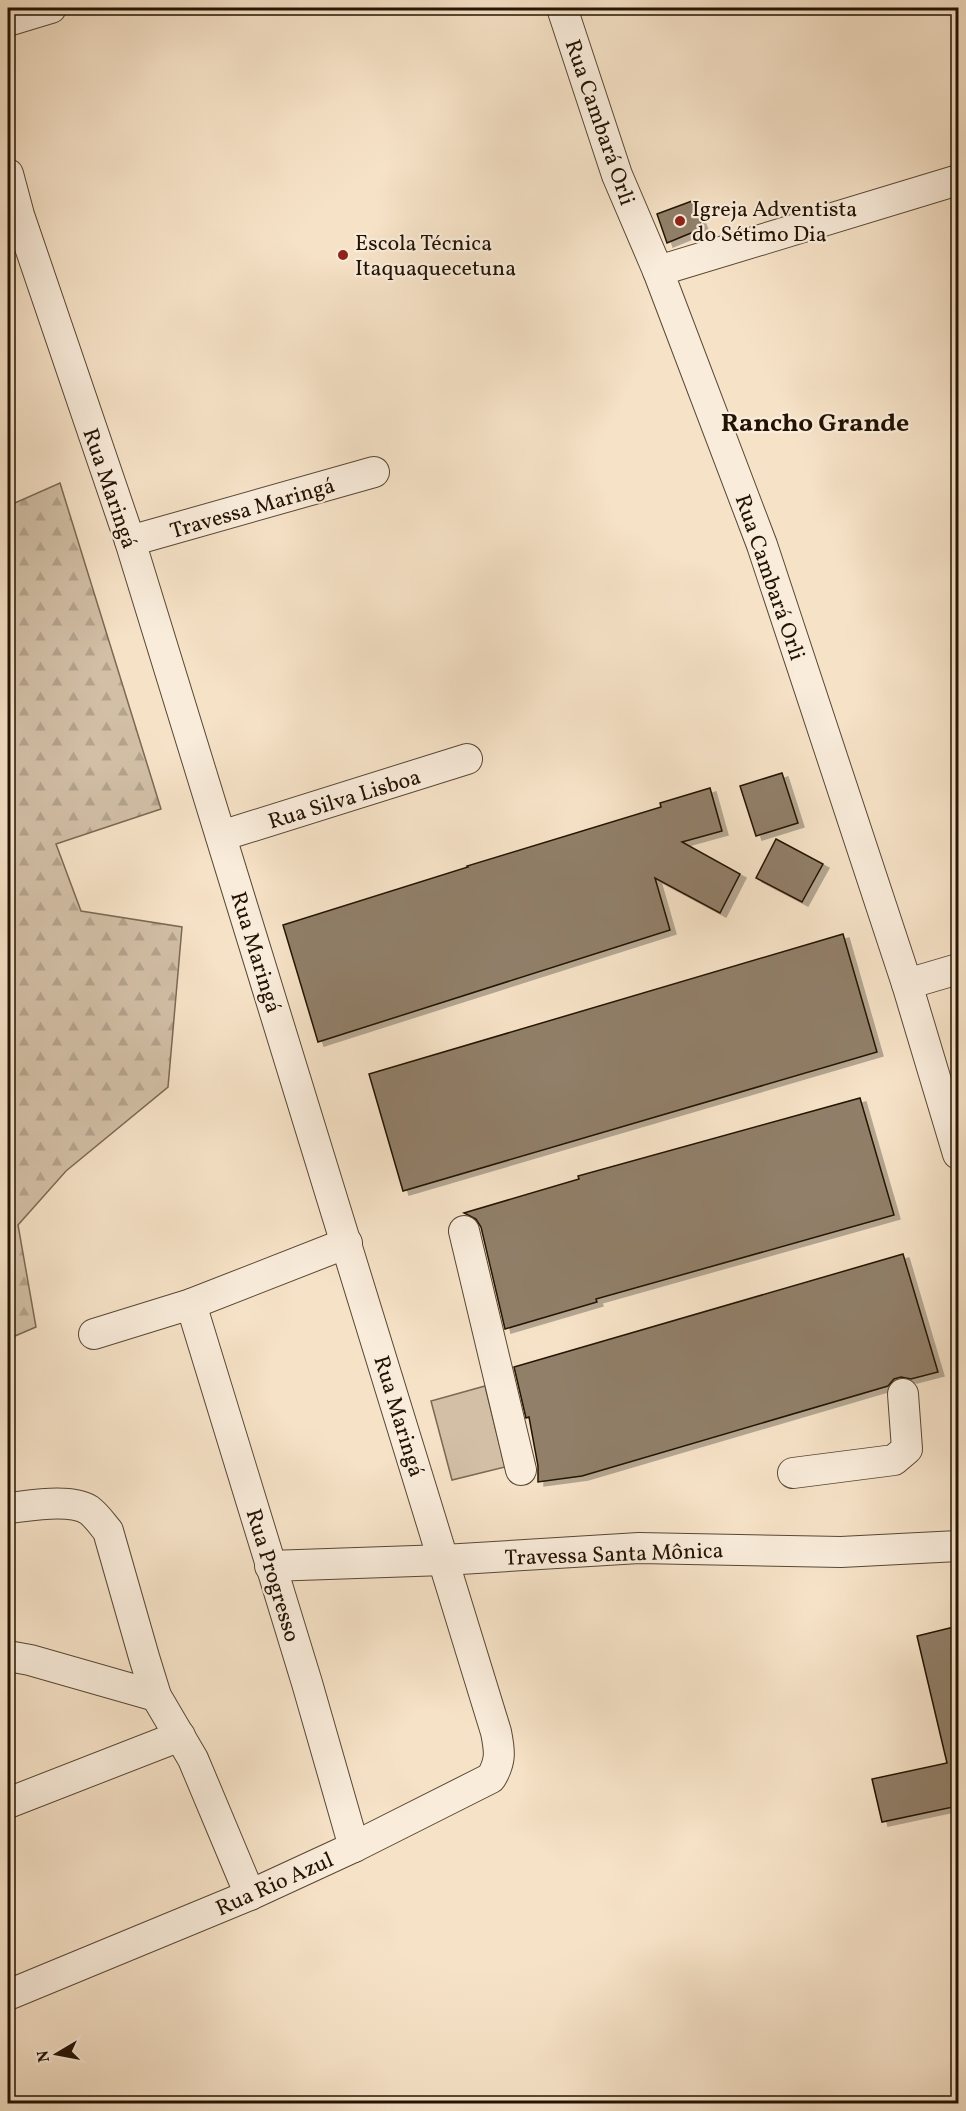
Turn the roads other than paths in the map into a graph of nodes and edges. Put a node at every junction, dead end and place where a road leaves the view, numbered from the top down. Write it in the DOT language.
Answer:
graph roads {
  1 [pos="51,8"];
  2 [pos="562,8"];
  3 [pos="8,21"];
  4 [pos="8,174"];
  5 [pos="958,180"];
  6 [pos="658,271"];
  7 [pos="374,472"];
  8 [pos="130,541"];
  9 [pos="467,759"];
  10 [pos="221,836"];
  11 [pos="958,969"];
  12 [pos="907,984"];
  13 [pos="958,1154"];
  14 [pos="464,1231"];
  15 [pos="347,1243"];
  16 [pos="192,1304"];
  17 [pos="94,1334"];
  18 [pos="903,1394"];
  19 [pos="521,1470"];
  20 [pos="793,1473"];
  21 [pos="8,1508"];
  22 [pos="958,1546"];
  23 [pos="444,1560"];
  24 [pos="270,1566"];
  25 [pos="8,1656"];
  26 [pos="156,1696"];
  27 [pos="496,1732"];
  28 [pos="180,1736"];
  29 [pos="8,1803"];
  30 [pos="354,1847"];
  31 [pos="250,1894"];
  32 [pos="8,1995"];
  1 -- 3 [label="street"];
  2 -- 6 [label="street, Rua Cambará Orli"];
  4 -- 8 [label="street, Rua Maringá"];
  5 -- 6 [label="street"];
  6 -- 12 [label="street, Rua Cambará Orli"];
  7 -- 8 [label="street, Travessa Maringá"];
  8 -- 10 [label="street, Rua Maringá"];
  9 -- 10 [label="street, Rua Silva Lisboa"];
  10 -- 15 [label="street, Rua Maringá"];
  11 -- 12 [label="street"];
  12 -- 13 [label="street, Rua Cambará Orli"];
  14 -- 19 [label="street"];
  15 -- 16 [label="street"];
  15 -- 23 [label="street, Rua Maringá"];
  16 -- 17 [label="street"];
  16 -- 24 [label="street, Rua Progresso"];
  18 -- 20 [label="street"];
  21 -- 26 [label="street"];
  22 -- 23 [label="street, Travessa Santa Mônica"];
  23 -- 24 [label="street, Travessa Santa Mônica"];
  23 -- 27 [label="street, Rua Maringá"];
  24 -- 30 [label="street, Rua Progresso"];
  25 -- 26 [label="street"];
  26 -- 28 [label="street"];
  27 -- 30 [label="street, Rua Rio Azul"];
  28 -- 29 [label="street"];
  28 -- 31 [label="street"];
  30 -- 31 [label="street, Rua Rio Azul"];
  31 -- 32 [label="street, Rua Rio Azul"];
}
